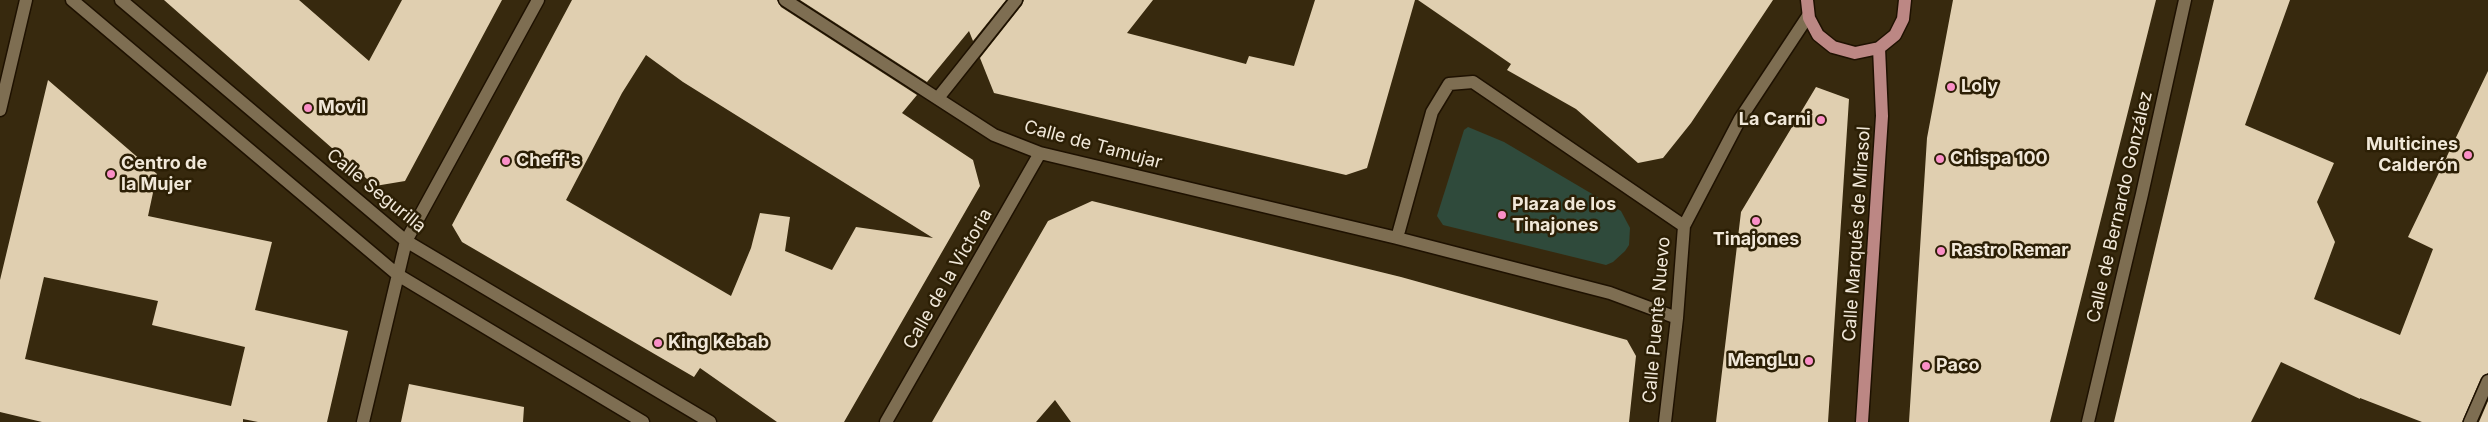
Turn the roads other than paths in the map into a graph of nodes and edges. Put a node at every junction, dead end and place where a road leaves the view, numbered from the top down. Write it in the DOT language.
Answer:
graph roads {
  1 [pos="26,0"];
  2 [pos="72,0"];
  3 [pos="121,0"];
  4 [pos="538,0"];
  5 [pos="785,0"];
  6 [pos="1016,0"];
  7 [pos="1807,0"];
  8 [pos="1905,0"];
  9 [pos="2185,0"];
  10 [pos="1808,16"];
  11 [pos="1879,48"];
  12 [pos="938,98"];
  13 [pos="0,110"];
  14 [pos="1040,153"];
  15 [pos="1684,226"];
  16 [pos="1398,238"];
  17 [pos="406,241"];
  18 [pos="398,275"];
  19 [pos="1677,318"];
  20 [pos="2488,381"];
  21 [pos="363,422"];
  22 [pos="643,422"];
  23 [pos="710,422"];
  24 [pos="886,422"];
  25 [pos="1665,422"];
  26 [pos="1862,422"];
  27 [pos="2088,422"];
  28 [pos="2470,422"];
  1 -- 13 [label="street"];
  2 -- 18 [label="street"];
  3 -- 17 [label="street, Calle Segurilla"];
  4 -- 17 [label="street"];
  5 -- 12 [label="street, Calle de Tamujar"];
  6 -- 12 [label="street"];
  7 -- 10 [label="main road"];
  8 -- 11 [label="main road"];
  9 -- 27 [label="street, Calle de Bernardo González"];
  10 -- 11 [label="main road"];
  10 -- 15 [label="street, Calle Puente Nuevo"];
  11 -- 26 [label="main road, Calle Marqués de Mirasol"];
  12 -- 14 [label="street, Calle de Tamujar"];
  14 -- 16 [label="street, Calle de Tamujar"];
  14 -- 24 [label="street, Calle de la Victoria"];
  15 -- 16 [label="street"];
  15 -- 19 [label="street, Calle Puente Nuevo"];
  16 -- 19 [label="street"];
  17 -- 18 [label="street"];
  17 -- 23 [label="street, Calle Segurilla"];
  18 -- 21 [label="street"];
  18 -- 22 [label="street"];
  19 -- 25 [label="street, Calle Puente Nuevo"];
  20 -- 28 [label="street"];
}
